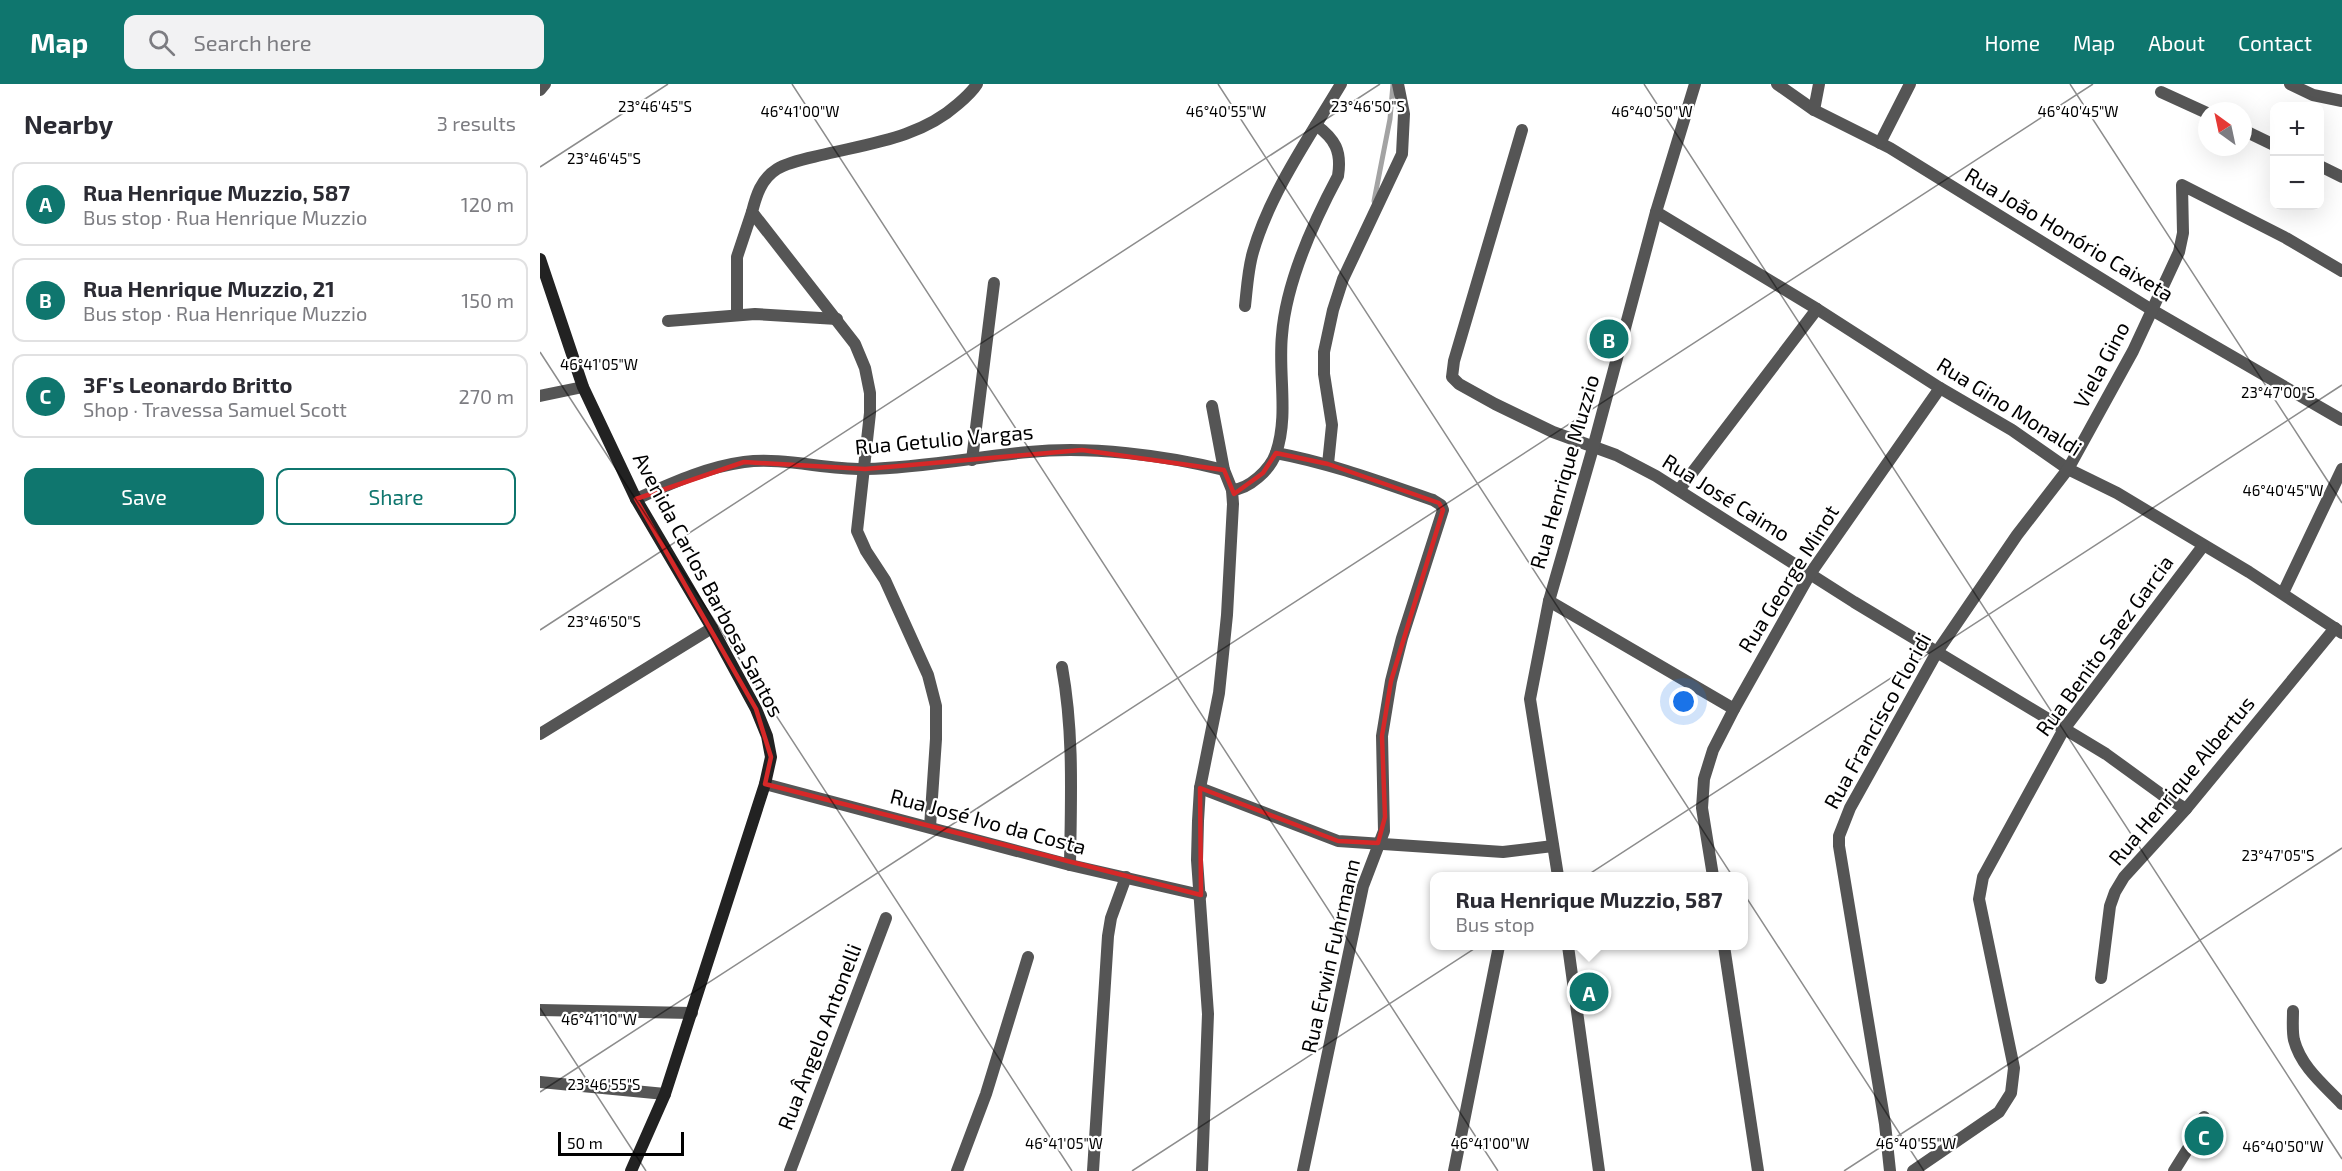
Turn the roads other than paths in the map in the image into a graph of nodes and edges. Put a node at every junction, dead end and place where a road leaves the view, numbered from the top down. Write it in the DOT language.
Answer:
graph roads {
  1 [pos="545,84"];
  2 [pos="977,84"];
  3 [pos="1341,84"];
  4 [pos="1398,84"];
  5 [pos="1695,84"];
  6 [pos="1777,84"];
  7 [pos="1819,84"];
  8 [pos="1910,84"];
  9 [pos="2290,84"];
  10 [pos="540,90"];
  11 [pos="2161,92"];
  12 [pos="2342,101"];
  13 [pos="2198,109"];
  14 [pos="1814,110"];
  15 [pos="1316,125"];
  16 [pos="1522,130"];
  17 [pos="2252,134"];
  18 [pos="1880,143"];
  19 [pos="2270,143"];
  20 [pos="2324,168"];
  21 [pos="2342,177"];
  22 [pos="752,212"];
  23 [pos="1656,212"];
  24 [pos="540,259"];
  25 [pos="2342,271"];
  26 [pos="994,283"];
  27 [pos="1245,306"];
  28 [pos="1817,309"];
  29 [pos="2152,310"];
  30 [pos="737,315"];
  31 [pos="837,318"];
  32 [pos="668,321"];
  33 [pos="583,387"];
  34 [pos="1940,388"];
  35 [pos="540,396"];
  36 [pos="1212,406"];
  37 [pos="2342,420"];
  38 [pos="1593,448"];
  39 [pos="1276,453"];
  40 [pos="972,460"];
  41 [pos="1328,464"];
  42 [pos="865,469"];
  43 [pos="2068,469"];
  44 [pos="2342,469"];
  45 [pos="1224,470"];
  46 [pos="1232,490"];
  47 [pos="1679,490"];
  48 [pos="636,499"];
  49 [pos="2203,546"];
  50 [pos="1810,574"];
  51 [pos="2283,593"];
  52 [pos="1549,602"];
  53 [pos="712,628"];
  54 [pos="2339,631"];
  55 [pos="1937,652"];
  56 [pos="1062,667"];
  57 [pos="1734,709"];
  58 [pos="2064,729"];
  59 [pos="540,734"];
  60 [pos="765,784"];
  61 [pos="1200,788"];
  62 [pos="2186,809"];
  63 [pos="930,827"];
  64 [pos="1378,843"];
  65 [pos="1553,846"];
  66 [pos="1070,865"];
  67 [pos="1557,872"];
  68 [pos="1712,872"];
  69 [pos="1126,877"];
  70 [pos="1201,895"];
  71 [pos="886,918"];
  72 [pos="1497,950"];
  73 [pos="1569,950"];
  74 [pos="1725,950"];
  75 [pos="1028,957"];
  76 [pos="2101,978"];
  77 [pos="540,1010"];
  78 [pos="2293,1011"];
  79 [pos="692,1013"];
  80 [pos="540,1082"];
  81 [pos="665,1094"];
  82 [pos="2342,1104"];
  83 [pos="2204,1117"];
  84 [pos="631,1171"];
  85 [pos="790,1171"];
  86 [pos="957,1171"];
  87 [pos="1093,1171"];
  88 [pos="1202,1171"];
  89 [pos="1303,1171"];
  90 [pos="1454,1171"];
  91 [pos="1599,1171"];
  92 [pos="1758,1171"];
  93 [pos="1890,1171"];
  94 [pos="1912,1171"];
  95 [pos="2174,1171"];
  1 -- 10 [label="street"];
  2 -- 22 [label="street"];
  3 -- 15 [label="street"];
  4 -- 41 [label="street"];
  5 -- 23 [label="street, Rua Henrique Muzzio"];
  6 -- 14 [label="street, Rua João Honório Caixeta"];
  7 -- 14 [label="street"];
  8 -- 18 [label="street"];
  9 -- 12 [label="street"];
  11 -- 13 [label="street"];
  14 -- 18 [label="street, Rua João Honório Caixeta"];
  15 -- 27 [label="street"];
  15 -- 39 [label="street"];
  16 -- 38 [label="street, Rua José Caimo"];
  17 -- 19 [label="street"];
  18 -- 29 [label="street, Rua João Honório Caixeta"];
  20 -- 21 [label="street"];
  22 -- 30 [label="street"];
  22 -- 31 [label="street"];
  23 -- 28 [label="street, Rua Gino Monaldi"];
  23 -- 38 [label="street, Rua Henrique Muzzio"];
  24 -- 33 [label="main road, Avenida Carlos Barbosa Santos"];
  25 -- 29 [label="street, Viela Gino"];
  26 -- 40 [label="street"];
  28 -- 34 [label="street, Rua Gino Monaldi"];
  28 -- 47 [label="street"];
  29 -- 37 [label="street, Rua João Honório Caixeta"];
  29 -- 43 [label="street, Viela Gino"];
  30 -- 31 [label="street"];
  30 -- 32 [label="street"];
  31 -- 42 [label="street"];
  33 -- 35 [label="street"];
  33 -- 48 [label="main road, Avenida Carlos Barbosa Santos"];
  34 -- 43 [label="street, Rua Gino Monaldi"];
  34 -- 50 [label="street, Rua George Minot"];
  36 -- 45 [label="street"];
  38 -- 47 [label="street, Rua José Caimo"];
  38 -- 52 [label="street, Rua Henrique Muzzio"];
  39 -- 41 [label="street"];
  39 -- 46 [label="street"];
  40 -- 42 [label="street, Rua Getulio Vargas"];
  40 -- 45 [label="street, Rua Getulio Vargas"];
  41 -- 64 [label="street, Rua Erwin Fuhrmann"];
  42 -- 48 [label="street, Rua Getulio Vargas"];
  42 -- 63 [label="street"];
  43 -- 49 [label="street, Rua Gino Monaldi"];
  43 -- 55 [label="street, Rua Francisco Floridi"];
  44 -- 51 [label="street"];
  45 -- 46 [label="street"];
  46 -- 61 [label="street"];
  47 -- 50 [label="street, Rua José Caimo"];
  48 -- 53 [label="main road, Avenida Carlos Barbosa Santos"];
  49 -- 51 [label="street, Rua Gino Monaldi"];
  49 -- 58 [label="street, Rua Benito Saez Garcia"];
  50 -- 55 [label="street, Rua José Caimo"];
  50 -- 57 [label="street, Rua George Minot"];
  51 -- 54 [label="street, Rua Gino Monaldi"];
  52 -- 57 [label="street"];
  52 -- 65 [label="street, Rua Henrique Muzzio"];
  53 -- 59 [label="street"];
  53 -- 60 [label="main road, Avenida Carlos Barbosa Santos"];
  54 -- 62 [label="street, Rua Henrique Albertus"];
  55 -- 58 [label="street, Rua José Caimo"];
  55 -- 93 [label="street, Rua Francisco Floridi"];
  56 -- 66 [label="street"];
  57 -- 68 [label="street, Rua George Minot"];
  58 -- 62 [label="street, Rua José Caimo"];
  58 -- 94 [label="street, Rua Benito Saez Garcia"];
  60 -- 63 [label="street, Rua José Ivo da Costa"];
  60 -- 79 [label="main road, Avenida Carlos Barbosa Santos"];
  61 -- 64 [label="street"];
  61 -- 70 [label="street"];
  62 -- 76 [label="street, Rua Henrique Albertus"];
  63 -- 66 [label="street, Rua José Ivo da Costa"];
  64 -- 65 [label="street"];
  64 -- 89 [label="street, Rua Erwin Fuhrmann"];
  65 -- 67 [label="street, Rua Henrique Muzzio"];
  66 -- 69 [label="street, Rua José Ivo da Costa"];
  69 -- 70 [label="street, Rua José Ivo da Costa"];
  69 -- 87 [label="street"];
  70 -- 88 [label="street"];
  71 -- 85 [label="street, Rua Ângelo Antonelli"];
  72 -- 90 [label="street"];
  73 -- 91 [label="street"];
  74 -- 92 [label="street"];
  75 -- 86 [label="street"];
  77 -- 79 [label="street"];
  78 -- 82 [label="street"];
  79 -- 81 [label="main road, Avenida Carlos Barbosa Santos"];
  80 -- 81 [label="street"];
  81 -- 84 [label="main road, Avenida Carlos Barbosa Santos"];
  83 -- 95 [label="street"];
}
